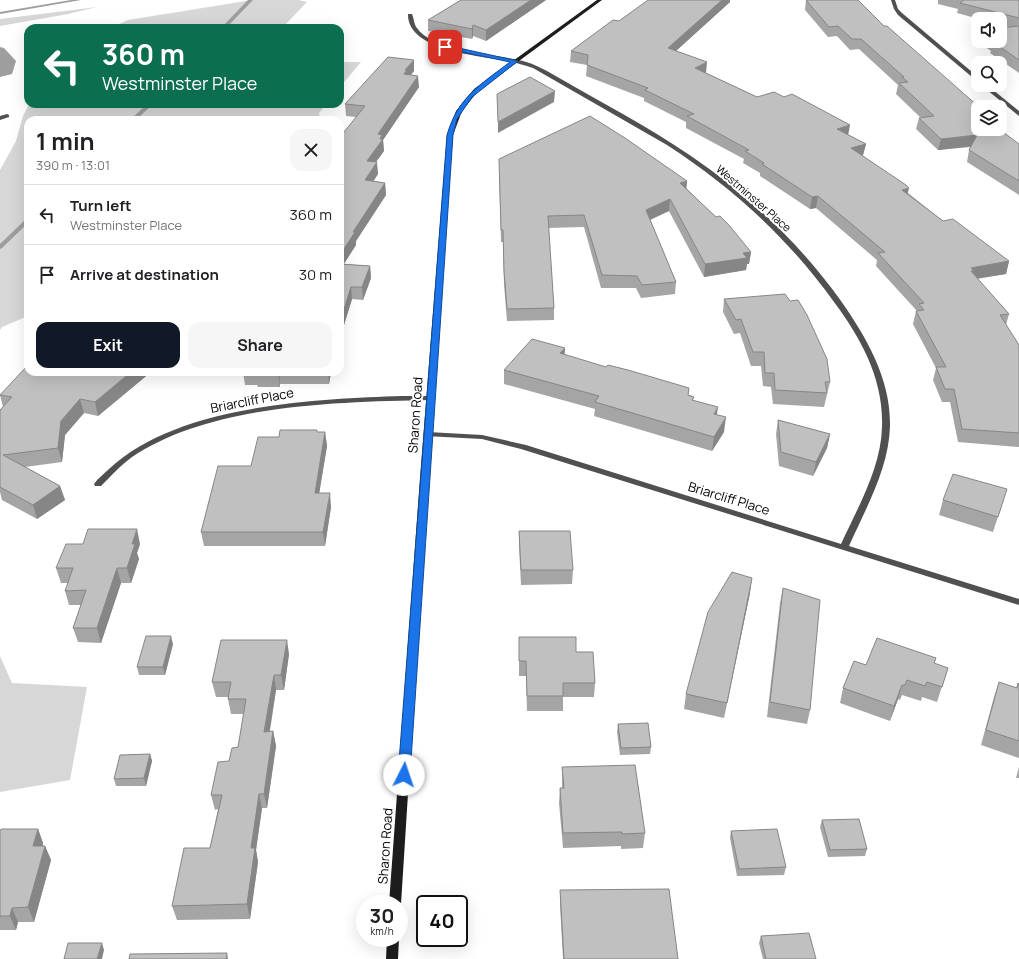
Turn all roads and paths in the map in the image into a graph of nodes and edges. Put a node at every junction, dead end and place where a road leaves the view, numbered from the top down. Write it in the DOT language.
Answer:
graph roads {
  1 [pos="600,0"];
  2 [pos="893,0"];
  3 [pos="410,15"];
  4 [pos="515,61"];
  5 [pos="971,74"];
  6 [pos="992,92"];
  7 [pos="1019,114"];
  8 [pos="7,116"];
  9 [pos="0,118"];
  10 [pos="430,398"];
  11 [pos="428,434"];
  12 [pos="98,484"];
  13 [pos="844,547"];
  14 [pos="1019,602"];
  15 [pos="396,895"];
  16 [pos="393,947"];
  17 [pos="392,959"];
  1 -- 4 [label="street, Sharon Road"];
  2 -- 5 [label="street"];
  3 -- 4 [label="street, Westminster Place"];
  4 -- 10 [label="street, Sharon Road"];
  4 -- 13 [label="street, Westminster Place"];
  6 -- 7 [label="street"];
  8 -- 9 [label="street"];
  10 -- 11 [label="street, Sharon Road"];
  10 -- 12 [label="street, Briarcliff Place"];
  11 -- 13 [label="street, Briarcliff Place"];
  11 -- 15 [label="street, Sharon Road"];
  13 -- 14 [label="street, Briarcliff Place"];
  16 -- 17 [label="street"];
}
